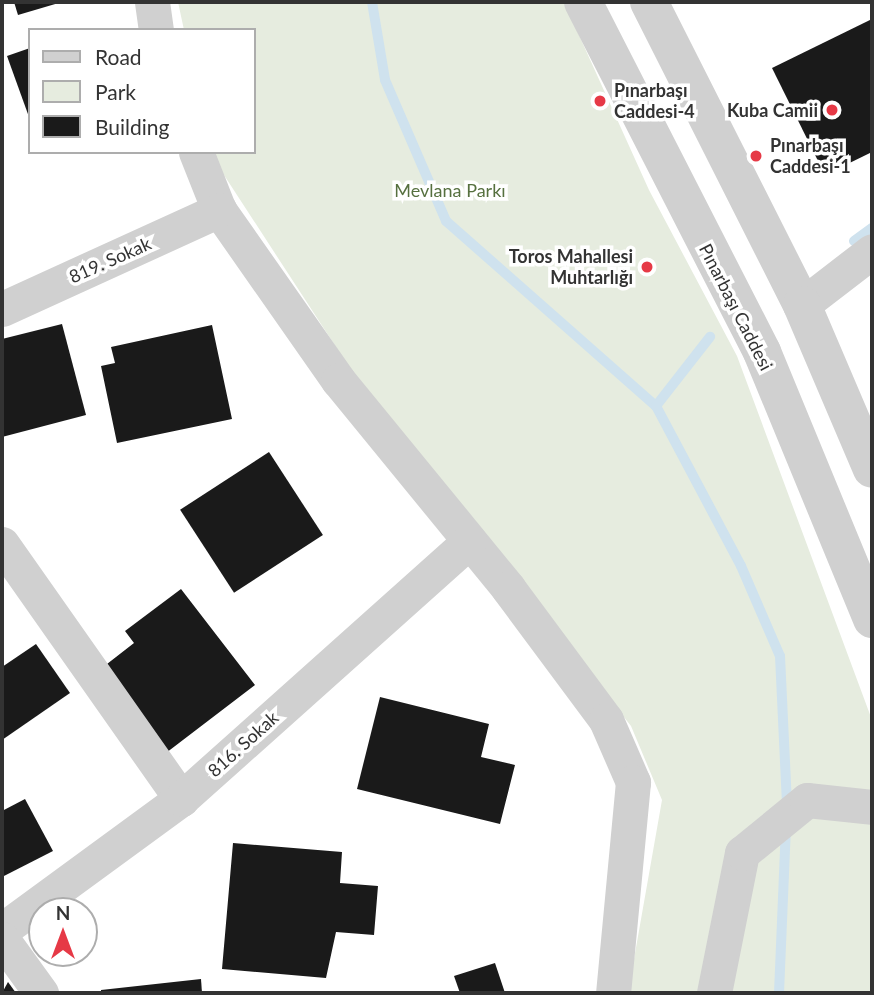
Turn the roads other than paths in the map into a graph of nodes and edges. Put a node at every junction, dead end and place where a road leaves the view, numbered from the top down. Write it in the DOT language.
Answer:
graph roads {
  1 [pos="152,2"];
  2 [pos="583,2"];
  3 [pos="649,2"];
  4 [pos="156,28"];
  5 [pos="197,154"];
  6 [pos="219,210"];
  7 [pos="872,251"];
  8 [pos="802,305"];
  9 [pos="2,309"];
  10 [pos="872,469"];
  11 [pos="470,541"];
  12 [pos="2,545"];
  13 [pos="872,619"];
  14 [pos="181,799"];
  15 [pos="872,807"];
  16 [pos="2,930"];
  17 [pos="2,939"];
  18 [pos="41,993"];
  19 [pos="613,993"];
  20 [pos="714,993"];
  1 -- 4 [label="street"];
  2 -- 13 [label="street, Pınarbaşı Caddesi"];
  3 -- 8 [label="street"];
  5 -- 6 [label="street"];
  6 -- 9 [label="street, 819. Sokak"];
  6 -- 11 [label="street"];
  7 -- 8 [label="street"];
  8 -- 10 [label="street"];
  11 -- 14 [label="street, 816. Sokak"];
  11 -- 19 [label="street"];
  12 -- 14 [label="street"];
  14 -- 16 [label="street, 816. Sokak"];
  15 -- 20 [label="street"];
  17 -- 18 [label="street"];
}
